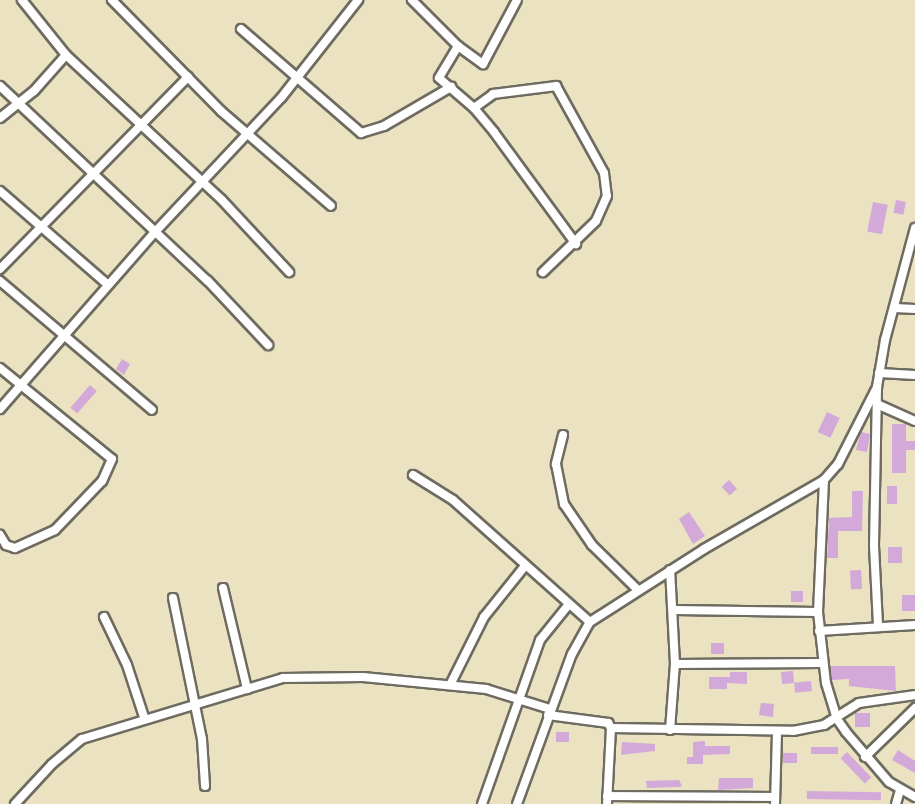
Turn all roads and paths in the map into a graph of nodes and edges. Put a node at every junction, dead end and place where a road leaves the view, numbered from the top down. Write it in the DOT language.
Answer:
graph roads {
  1 [pos="22,0"];
  2 [pos="112,0"];
  3 [pos="358,0"];
  4 [pos="412,0"];
  5 [pos="517,0"];
  6 [pos="241,29"];
  7 [pos="458,46"];
  8 [pos="66,55"];
  9 [pos="188,77"];
  10 [pos="296,80"];
  11 [pos="0,86"];
  12 [pos="451,87"];
  13 [pos="16,103"];
  14 [pos="474,108"];
  15 [pos="0,118"];
  16 [pos="141,124"];
  17 [pos="246,133"];
  18 [pos="91,172"];
  19 [pos="202,182"];
  20 [pos="0,191"];
  21 [pos="331,206"];
  22 [pos="43,226"];
  23 [pos="915,228"];
  24 [pos="155,232"];
  25 [pos="913,240"];
  26 [pos="576,244"];
  27 [pos="0,269"];
  28 [pos="289,272"];
  29 [pos="543,272"];
  30 [pos="0,281"];
  31 [pos="108,285"];
  32 [pos="895,308"];
  33 [pos="915,309"];
  34 [pos="65,334"];
  35 [pos="268,345"];
  36 [pos="0,368"];
  37 [pos="879,373"];
  38 [pos="915,375"];
  39 [pos="21,387"];
  40 [pos="877,387"];
  41 [pos="879,405"];
  42 [pos="0,409"];
  43 [pos="152,410"];
  44 [pos="915,421"];
  45 [pos="563,435"];
  46 [pos="413,475"];
  47 [pos="824,480"];
  48 [pos="0,535"];
  49 [pos="525,566"];
  50 [pos="670,570"];
  51 [pos="223,588"];
  52 [pos="638,590"];
  53 [pos="173,598"];
  54 [pos="569,604"];
  55 [pos="674,610"];
  56 [pos="818,612"];
  57 [pos="104,617"];
  58 [pos="590,622"];
  59 [pos="878,625"];
  60 [pos="915,625"];
  61 [pos="819,631"];
  62 [pos="822,663"];
  63 [pos="675,664"];
  64 [pos="450,685"];
  65 [pos="247,689"];
  66 [pos="915,695"];
  67 [pos="517,697"];
  68 [pos="195,703"];
  69 [pos="915,708"];
  70 [pos="549,712"];
  71 [pos="144,717"];
  72 [pos="837,719"];
  73 [pos="611,728"];
  74 [pos="670,730"];
  75 [pos="777,732"];
  76 [pos="865,757"];
  77 [pos="205,786"];
  78 [pos="900,790"];
  79 [pos="915,797"];
  80 [pos="607,800"];
  81 [pos="775,800"];
  82 [pos="15,804"];
  83 [pos="482,804"];
  84 [pos="517,804"];
  85 [pos="896,804"];
  1 -- 8 [label="street"];
  2 -- 9 [label="street"];
  3 -- 10 [label="street"];
  4 -- 7 [label="street"];
  5 -- 7 [label="street"];
  6 -- 10 [label="street"];
  7 -- 12 [label="street"];
  8 -- 13 [label="street"];
  8 -- 16 [label="street"];
  9 -- 16 [label="street"];
  9 -- 17 [label="street"];
  10 -- 12 [label="street"];
  10 -- 17 [label="street"];
  11 -- 13 [label="street"];
  12 -- 14 [label="street"];
  13 -- 15 [label="street"];
  13 -- 18 [label="street"];
  14 -- 26 [label="street"];
  14 -- 26 [label="street"];
  16 -- 18 [label="street"];
  16 -- 19 [label="street"];
  17 -- 19 [label="street"];
  17 -- 21 [label="street"];
  18 -- 22 [label="street"];
  18 -- 24 [label="street"];
  19 -- 24 [label="street"];
  19 -- 28 [label="street"];
  20 -- 22 [label="street"];
  22 -- 27 [label="street"];
  22 -- 31 [label="street"];
  23 -- 25 [label="street"];
  24 -- 31 [label="street"];
  24 -- 35 [label="street"];
  25 -- 32 [label="street"];
  26 -- 29 [label="street"];
  30 -- 34 [label="street"];
  31 -- 34 [label="street"];
  32 -- 33 [label="street"];
  32 -- 37 [label="street"];
  34 -- 39 [label="street"];
  34 -- 43 [label="street"];
  36 -- 39 [label="street"];
  37 -- 38 [label="street"];
  37 -- 40 [label="street"];
  39 -- 42 [label="street"];
  39 -- 48 [label="street"];
  40 -- 41 [label="street"];
  40 -- 47 [label="street"];
  41 -- 44 [label="street"];
  41 -- 59 [label="street"];
  45 -- 52 [label="street"];
  46 -- 49 [label="street"];
  47 -- 50 [label="street"];
  47 -- 56 [label="street"];
  49 -- 54 [label="street"];
  49 -- 64 [label="street"];
  50 -- 52 [label="street"];
  50 -- 55 [label="street"];
  51 -- 65 [label="street"];
  52 -- 58 [label="street"];
  53 -- 68 [label="street"];
  54 -- 58 [label="street"];
  54 -- 67 [label="street"];
  55 -- 56 [label="street"];
  55 -- 63 [label="street"];
  56 -- 61 [label="street"];
  57 -- 71 [label="street"];
  58 -- 70 [label="street"];
  59 -- 60 [label="street"];
  59 -- 61 [label="street"];
  61 -- 62 [label="street"];
  62 -- 63 [label="street"];
  62 -- 72 [label="street"];
  63 -- 74 [label="street"];
  64 -- 65 [label="street"];
  64 -- 67 [label="street"];
  65 -- 68 [label="street"];
  66 -- 72 [label="street"];
  67 -- 70 [label="street"];
  67 -- 83 [label="street"];
  68 -- 71 [label="street"];
  68 -- 77 [label="street"];
  69 -- 76 [label="street"];
  70 -- 73 [label="street"];
  70 -- 84 [label="street"];
  71 -- 82 [label="street"];
  72 -- 75 [label="street"];
  72 -- 76 [label="street"];
  73 -- 74 [label="street"];
  73 -- 80 [label="street"];
  74 -- 75 [label="street"];
  75 -- 81 [label="street"];
  76 -- 78 [label="street"];
  78 -- 79 [label="street"];
  78 -- 85 [label="street"];
  80 -- 81 [label="street"];
}
